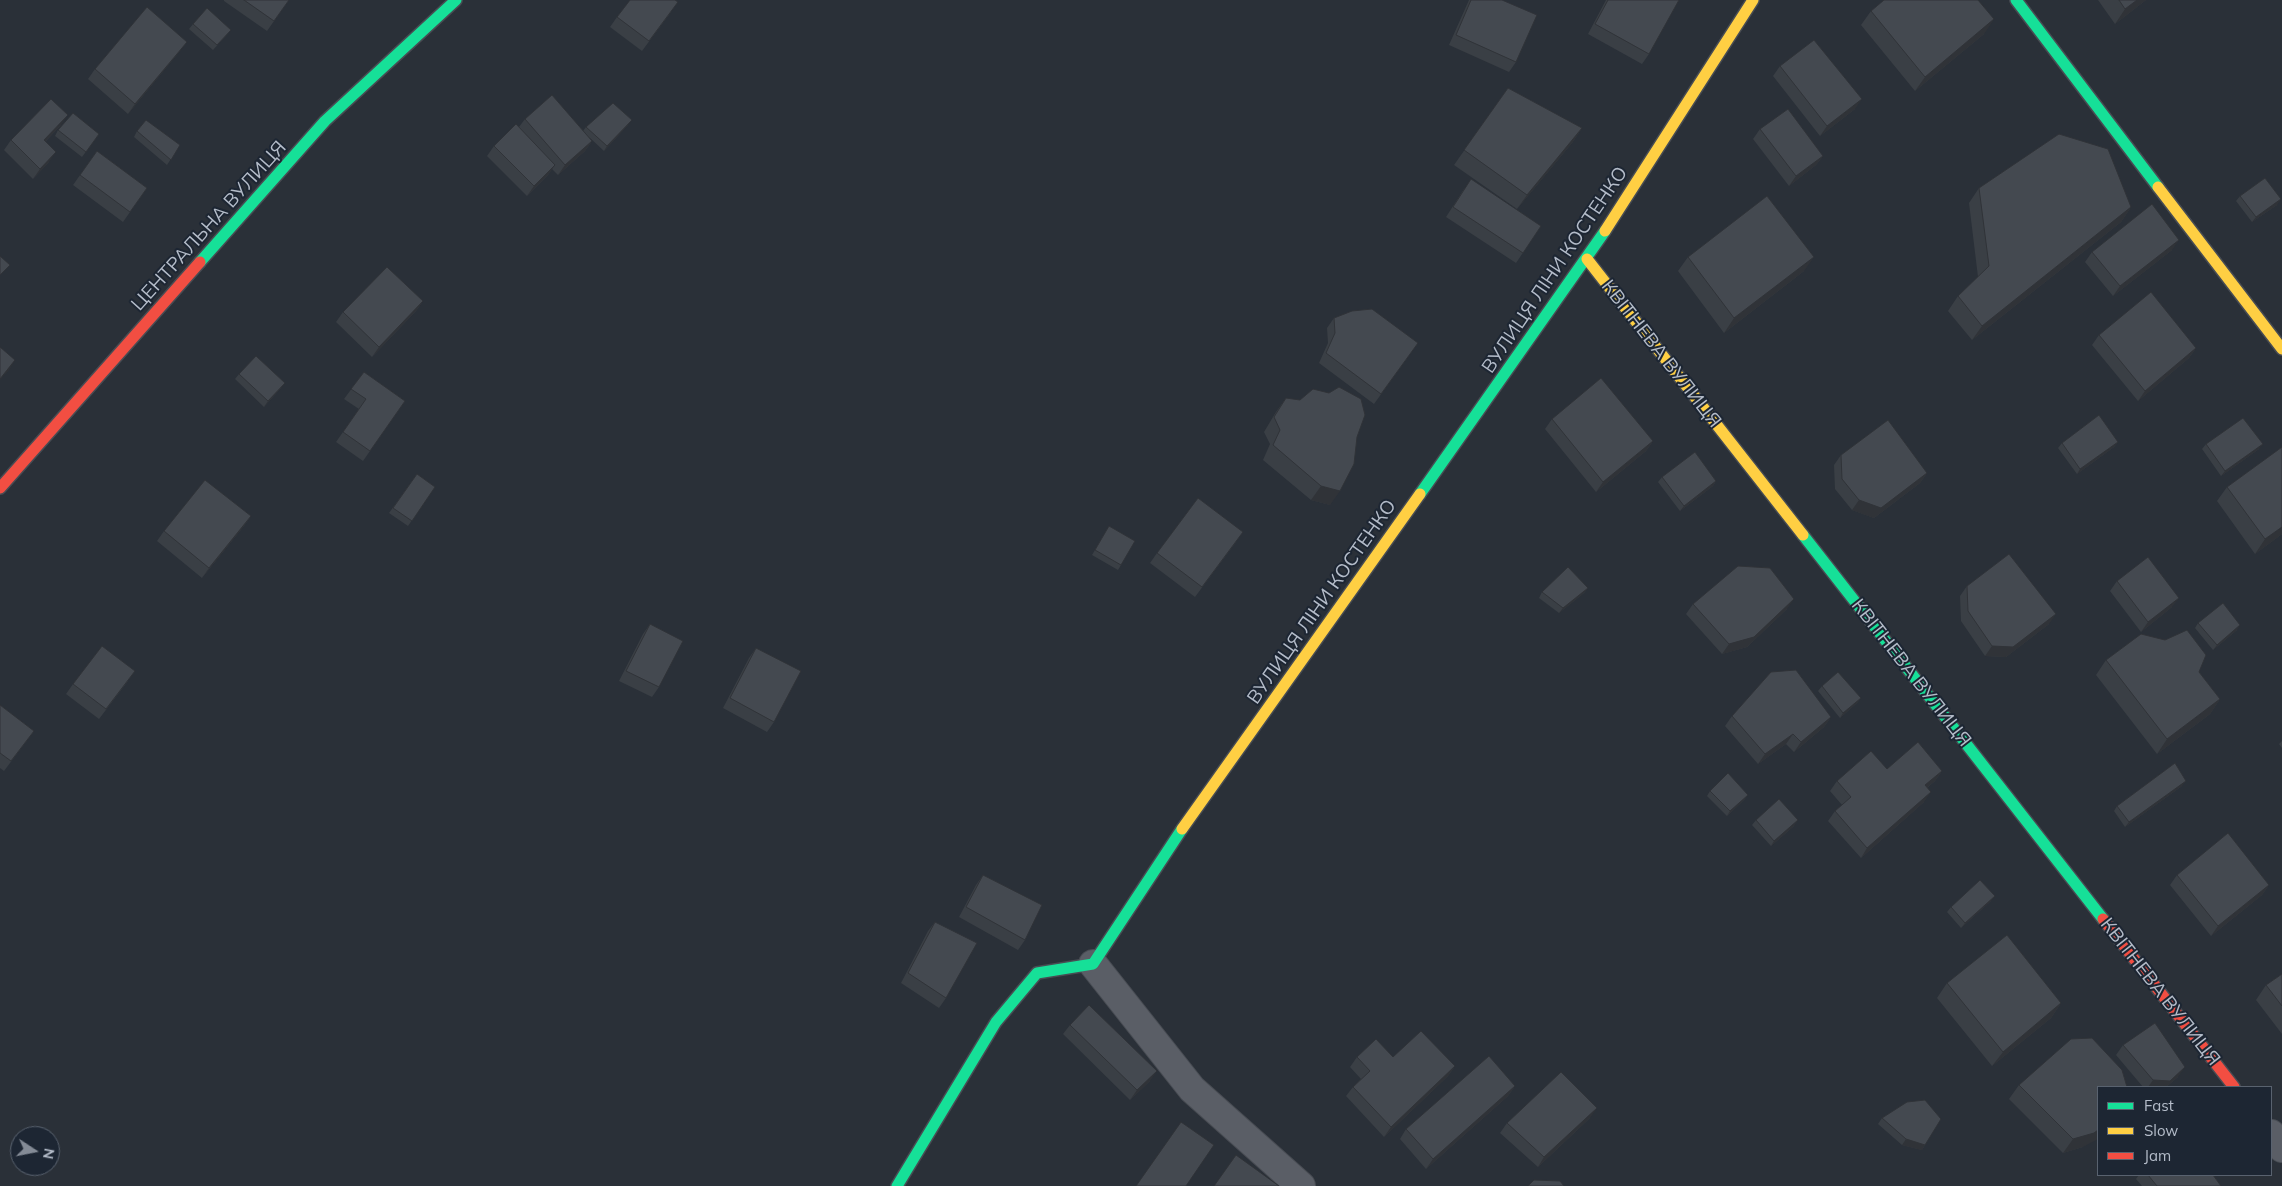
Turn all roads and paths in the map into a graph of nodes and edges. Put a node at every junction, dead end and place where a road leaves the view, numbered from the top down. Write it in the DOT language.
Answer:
graph roads {
  1 [pos="456,0"];
  2 [pos="1753,0"];
  3 [pos="2016,0"];
  4 [pos="1587,259"];
  5 [pos="2282,350"];
  6 [pos="0,488"];
  7 [pos="1093,964"];
  8 [pos="2233,1086"];
  9 [pos="2272,1135"];
  10 [pos="2282,1148"];
  11 [pos="897,1186"];
  12 [pos="1301,1186"];
  1 -- 6 [label="street, ЦЕНТРАЛЬНА ВУЛИЦЯ"];
  2 -- 4 [label="street, ВУЛИЦЯ ЛІНИ КОСТЕНКО"];
  3 -- 5 [label="street"];
  4 -- 7 [label="street, ВУЛИЦЯ ЛІНИ КОСТЕНКО"];
  4 -- 8 [label="street, КВІТНЕВА ВУЛИЦЯ"];
  7 -- 11 [label="street"];
  7 -- 12 [label="street"];
  9 -- 10 [label="street"];
}
